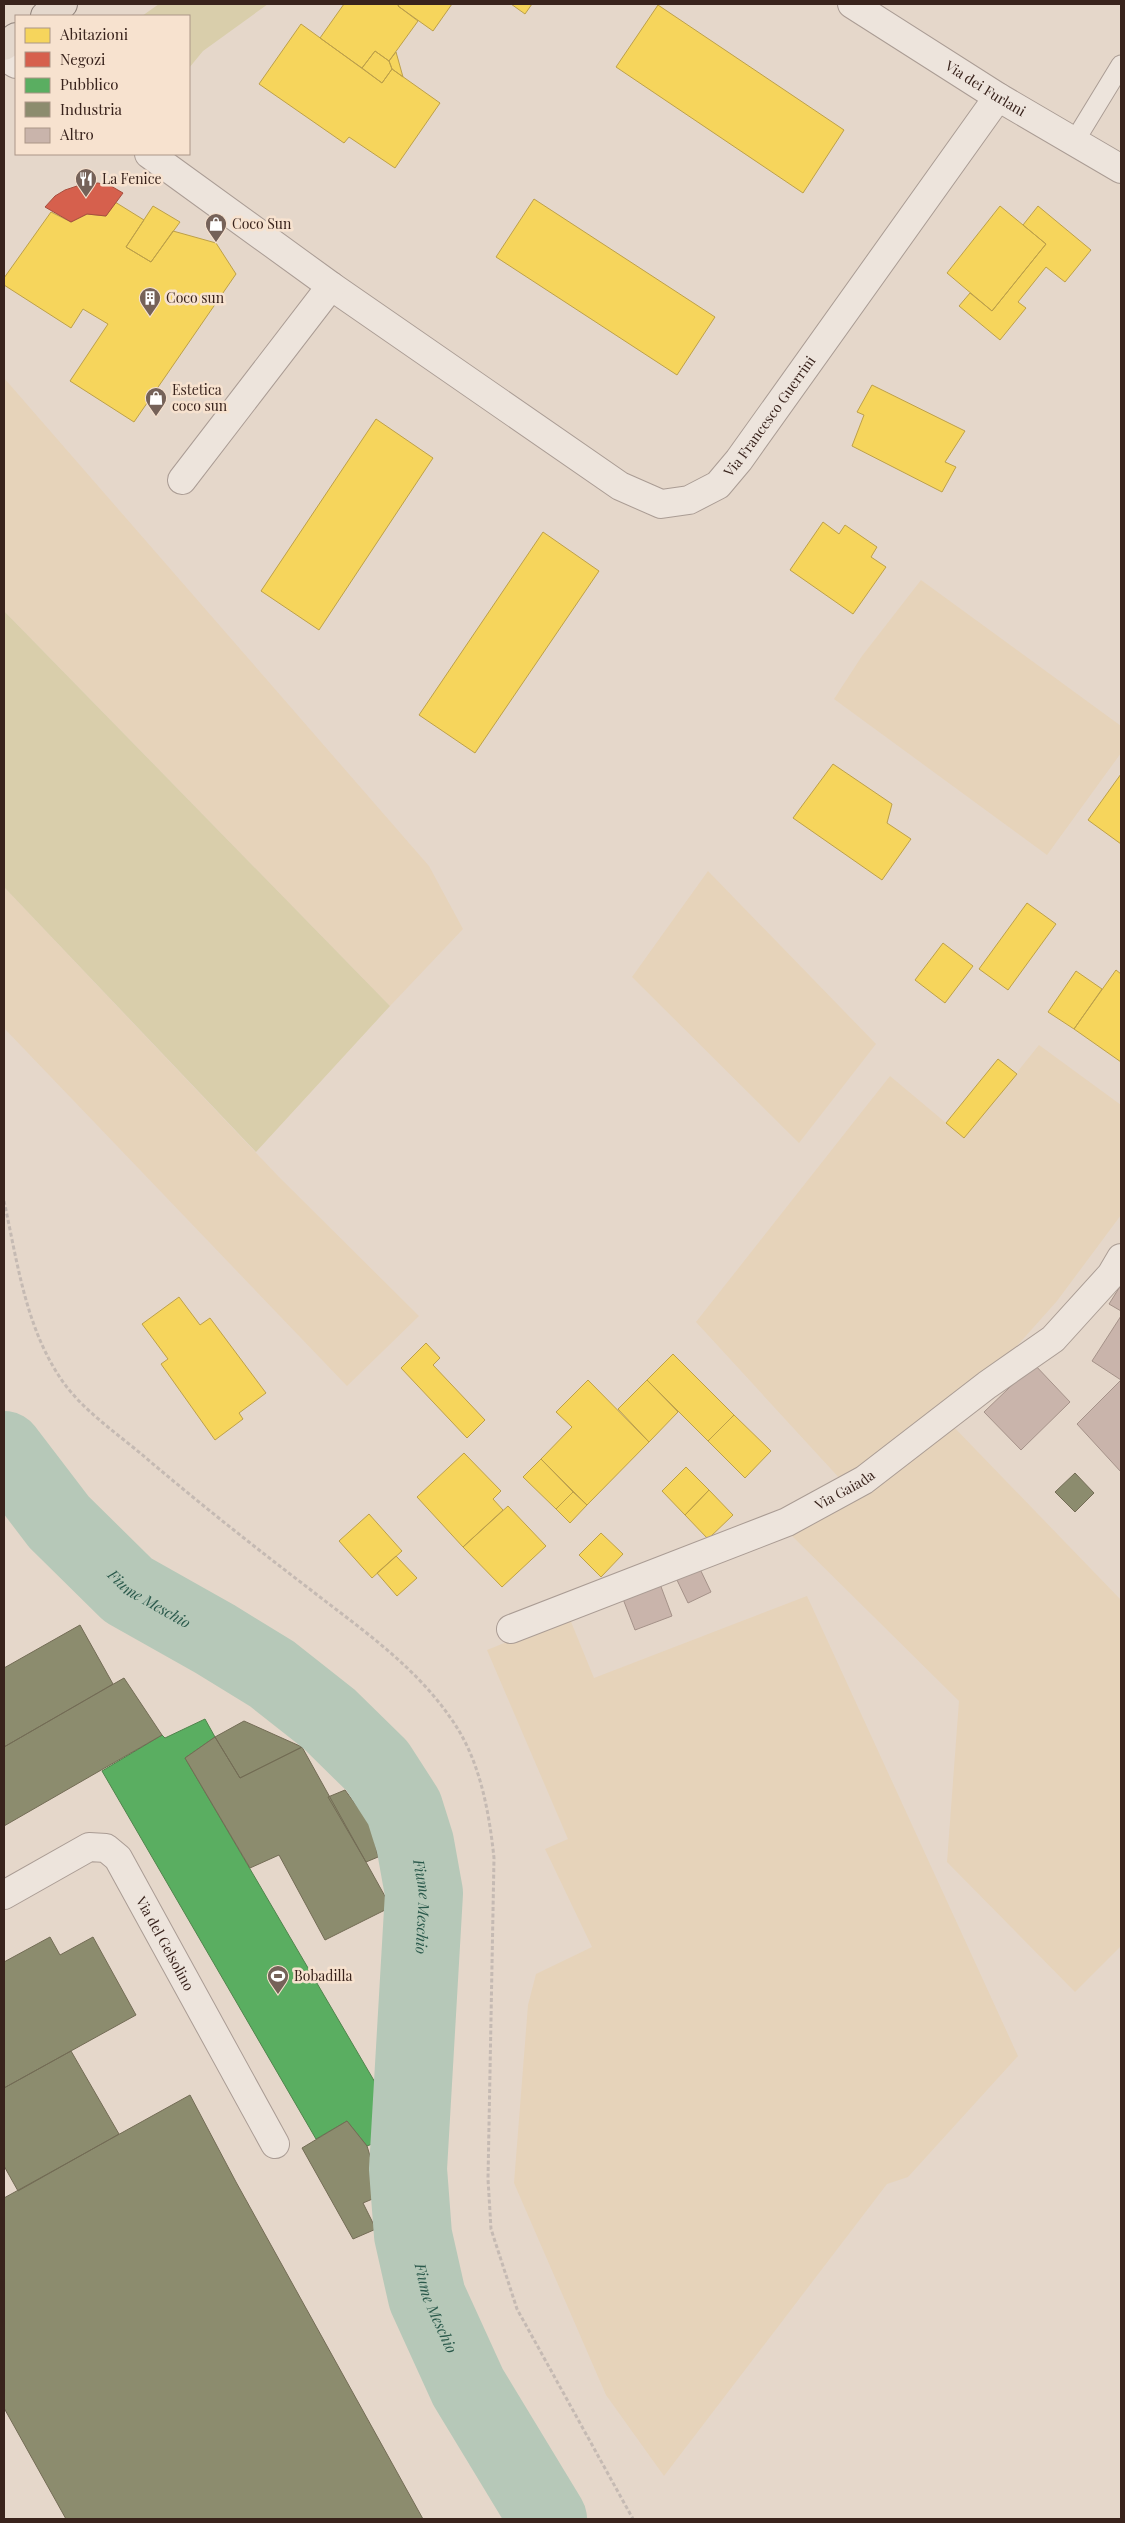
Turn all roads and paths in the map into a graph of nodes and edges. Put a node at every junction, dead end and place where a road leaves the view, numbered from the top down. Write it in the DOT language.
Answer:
graph roads {
  1 [pos="63,4"];
  2 [pos="852,4"];
  3 [pos="46,15"];
  4 [pos="15,38"];
  5 [pos="4,46"];
  6 [pos="4,57"];
  7 [pos="15,63"];
  8 [pos="1121,65"];
  9 [pos="998,97"];
  10 [pos="1074,142"];
  11 [pos="150,155"];
  12 [pos="1121,169"];
  13 [pos="331,286"];
  14 [pos="182,480"];
  15 [pos="4,1201"];
  16 [pos="1121,1258"];
  17 [pos="511,1629"];
  18 [pos="4,1896"];
  19 [pos="275,2144"];
  20 [pos="633,2519"];
  1 -- 3 [label="main road"];
  2 -- 9 [label="street, Via dei Furlani"];
  4 -- 5 [label="main road"];
  6 -- 7 [label="street"];
  8 -- 10 [label="lane"];
  9 -- 10 [label="street, Via dei Furlani"];
  9 -- 13 [label="street, Via Francesco Guerrini"];
  10 -- 12 [label="street, Via dei Furlani"];
  11 -- 13 [label="street, Via Francesco Guerrini"];
  13 -- 14 [label="street"];
  15 -- 20 [label="path"];
  16 -- 17 [label="street, Via Gaiada"];
  18 -- 19 [label="street, Via del Gelsolino"];
}
